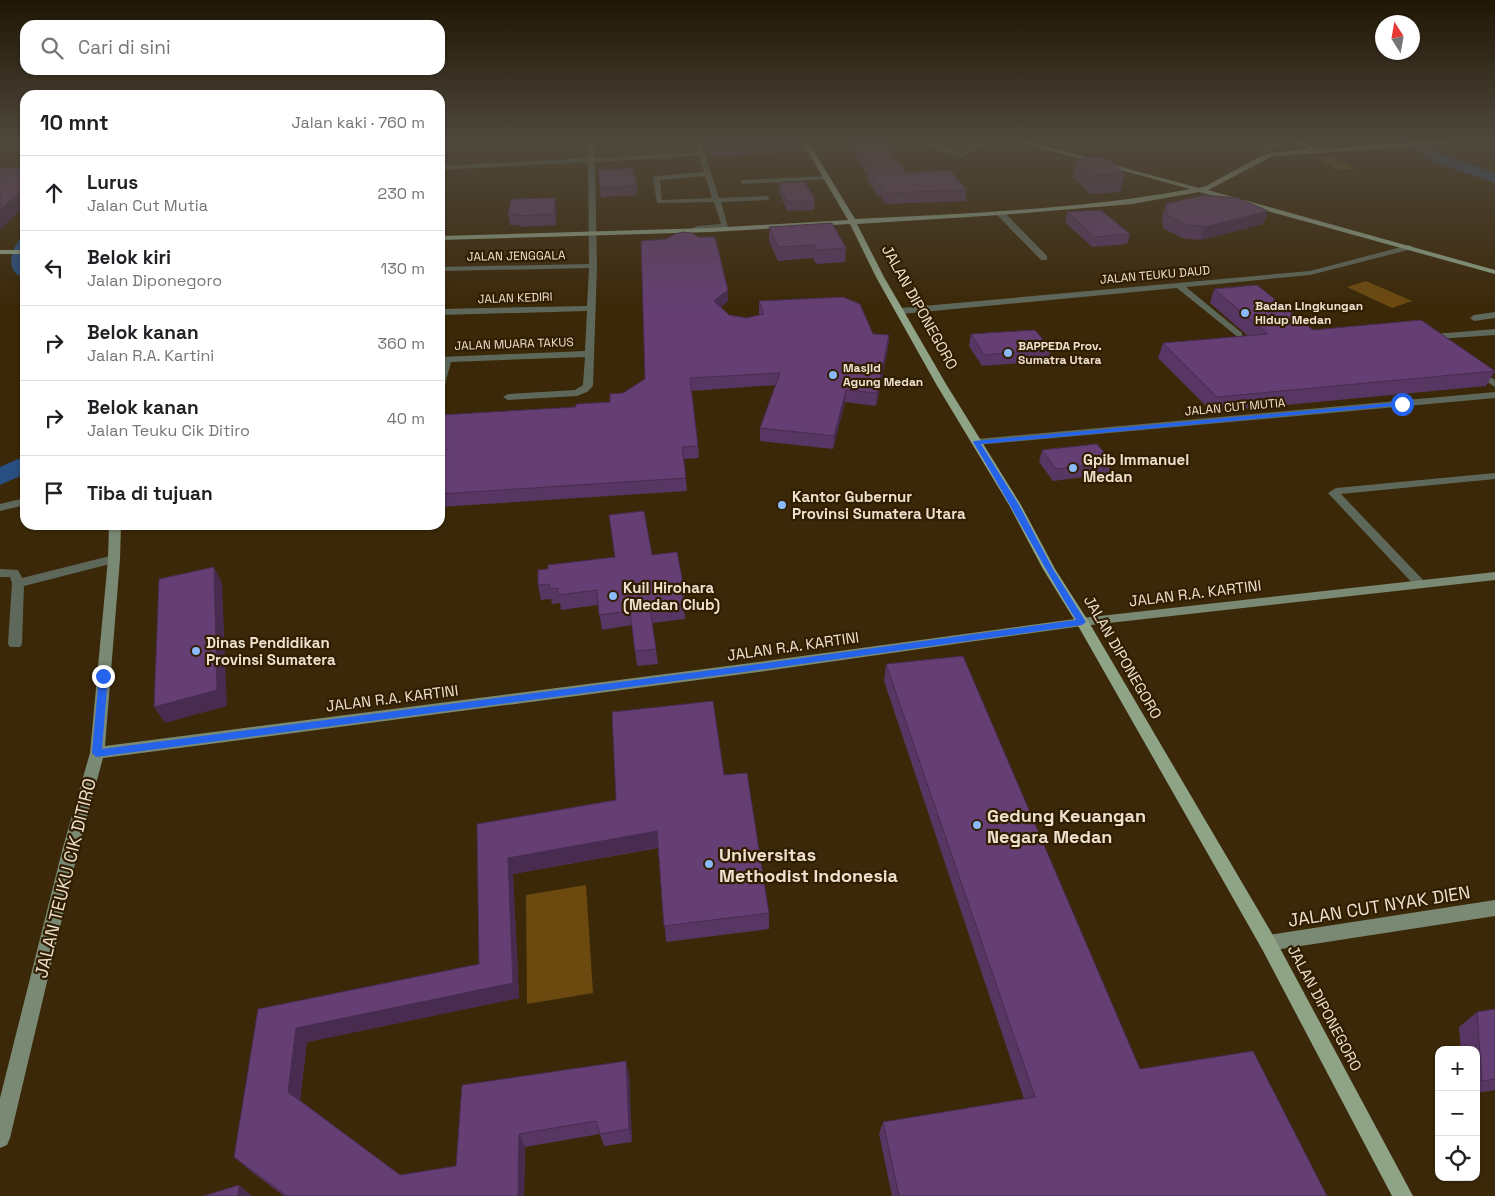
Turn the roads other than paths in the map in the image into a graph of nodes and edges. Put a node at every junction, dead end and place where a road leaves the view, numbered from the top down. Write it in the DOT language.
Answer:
graph roads {
  1 [pos="592,196"];
  2 [pos="658,196"];
  3 [pos="716,196"];
  4 [pos="837,196"];
  5 [pos="1147,196"];
  6 [pos="1170,196"];
  7 [pos="1220,196"];
  8 [pos="1228,196"];
  9 [pos="767,198"];
  10 [pos="717,200"];
  11 [pos="1238,200"];
  12 [pos="1019,209"];
  13 [pos="1000,213"];
  14 [pos="851,220"];
  15 [pos="725,228"];
  16 [pos="591,234"];
  17 [pos="445,238"];
  18 [pos="1408,247"];
  19 [pos="0,252"];
  20 [pos="20,252"];
  21 [pos="1044,258"];
  22 [pos="593,266"];
  23 [pos="445,269"];
  24 [pos="1495,272"];
  25 [pos="1179,286"];
  26 [pos="591,308"];
  27 [pos="901,311"];
  28 [pos="445,312"];
  29 [pos="1495,315"];
  30 [pos="1474,318"];
  31 [pos="1495,332"];
  32 [pos="1239,336"];
  33 [pos="1440,345"];
  34 [pos="588,354"];
  35 [pos="445,360"];
  36 [pos="1469,366"];
  37 [pos="1495,384"];
  38 [pos="1495,396"];
  39 [pos="508,397"];
  40 [pos="976,442"];
  41 [pos="1495,476"];
  42 [pos="20,503"];
  43 [pos="0,508"];
  44 [pos="114,530"];
  45 [pos="114,559"];
  46 [pos="0,573"];
  47 [pos="1495,576"];
  48 [pos="18,583"];
  49 [pos="1420,584"];
  50 [pos="1082,622"];
  51 [pos="14,644"];
  52 [pos="96,753"];
  53 [pos="1495,908"];
  54 [pos="1268,943"];
  55 [pos="0,1138"];
  56 [pos="1403,1196"];
  1 -- 16 [label="street"];
  2 -- 10 [label="street"];
  3 -- 10 [label="street"];
  4 -- 14 [label="main road, JALAN DIPONEGORO"];
  5 -- 12 [label="main road"];
  6 -- 12 [label="main road"];
  7 -- 11 [label="main road"];
  8 -- 11 [label="main road"];
  9 -- 10 [label="street"];
  10 -- 15 [label="street"];
  11 -- 18 [label="main road"];
  12 -- 13 [label="main road"];
  12 -- 14 [label="main road"];
  13 -- 14 [label="main road"];
  13 -- 21 [label="street"];
  14 -- 15 [label="main road"];
  14 -- 27 [label="main road, JALAN DIPONEGORO"];
  15 -- 16 [label="main road"];
  16 -- 17 [label="main road"];
  16 -- 22 [label="street"];
  18 -- 24 [label="main road"];
  18 -- 25 [label="street, JALAN TEUKU DAUD"];
  19 -- 20 [label="main road"];
  22 -- 23 [label="street, JALAN JENGGALA"];
  22 -- 26 [label="street"];
  25 -- 27 [label="street, JALAN TEUKU DAUD"];
  25 -- 32 [label="street"];
  26 -- 28 [label="street, JALAN KEDIRI"];
  26 -- 34 [label="street"];
  27 -- 40 [label="main road, JALAN DIPONEGORO"];
  29 -- 30 [label="street"];
  31 -- 33 [label="street"];
  34 -- 35 [label="street, JALAN MUARA TAKUS"];
  34 -- 39 [label="street"];
  36 -- 37 [label="street"];
  38 -- 40 [label="street, JALAN CUT MUTIA"];
  40 -- 50 [label="main road, JALAN DIPONEGORO"];
  41 -- 49 [label="street"];
  42 -- 43 [label="street"];
  44 -- 45 [label="street, JALAN TEUKU CIK DITIRO"];
  45 -- 48 [label="street"];
  45 -- 52 [label="street, JALAN TEUKU CIK DITIRO"];
  46 -- 48 [label="street"];
  47 -- 49 [label="street, JALAN R.A. KARTINI"];
  48 -- 51 [label="street"];
  49 -- 50 [label="street, JALAN R.A. KARTINI"];
  50 -- 52 [label="street, JALAN R.A. KARTINI"];
  50 -- 54 [label="main road, JALAN DIPONEGORO"];
  52 -- 55 [label="street, JALAN TEUKU CIK DITIRO"];
  53 -- 54 [label="street, JALAN CUT NYAK DIEN"];
  54 -- 56 [label="main road, JALAN DIPONEGORO"];
}
